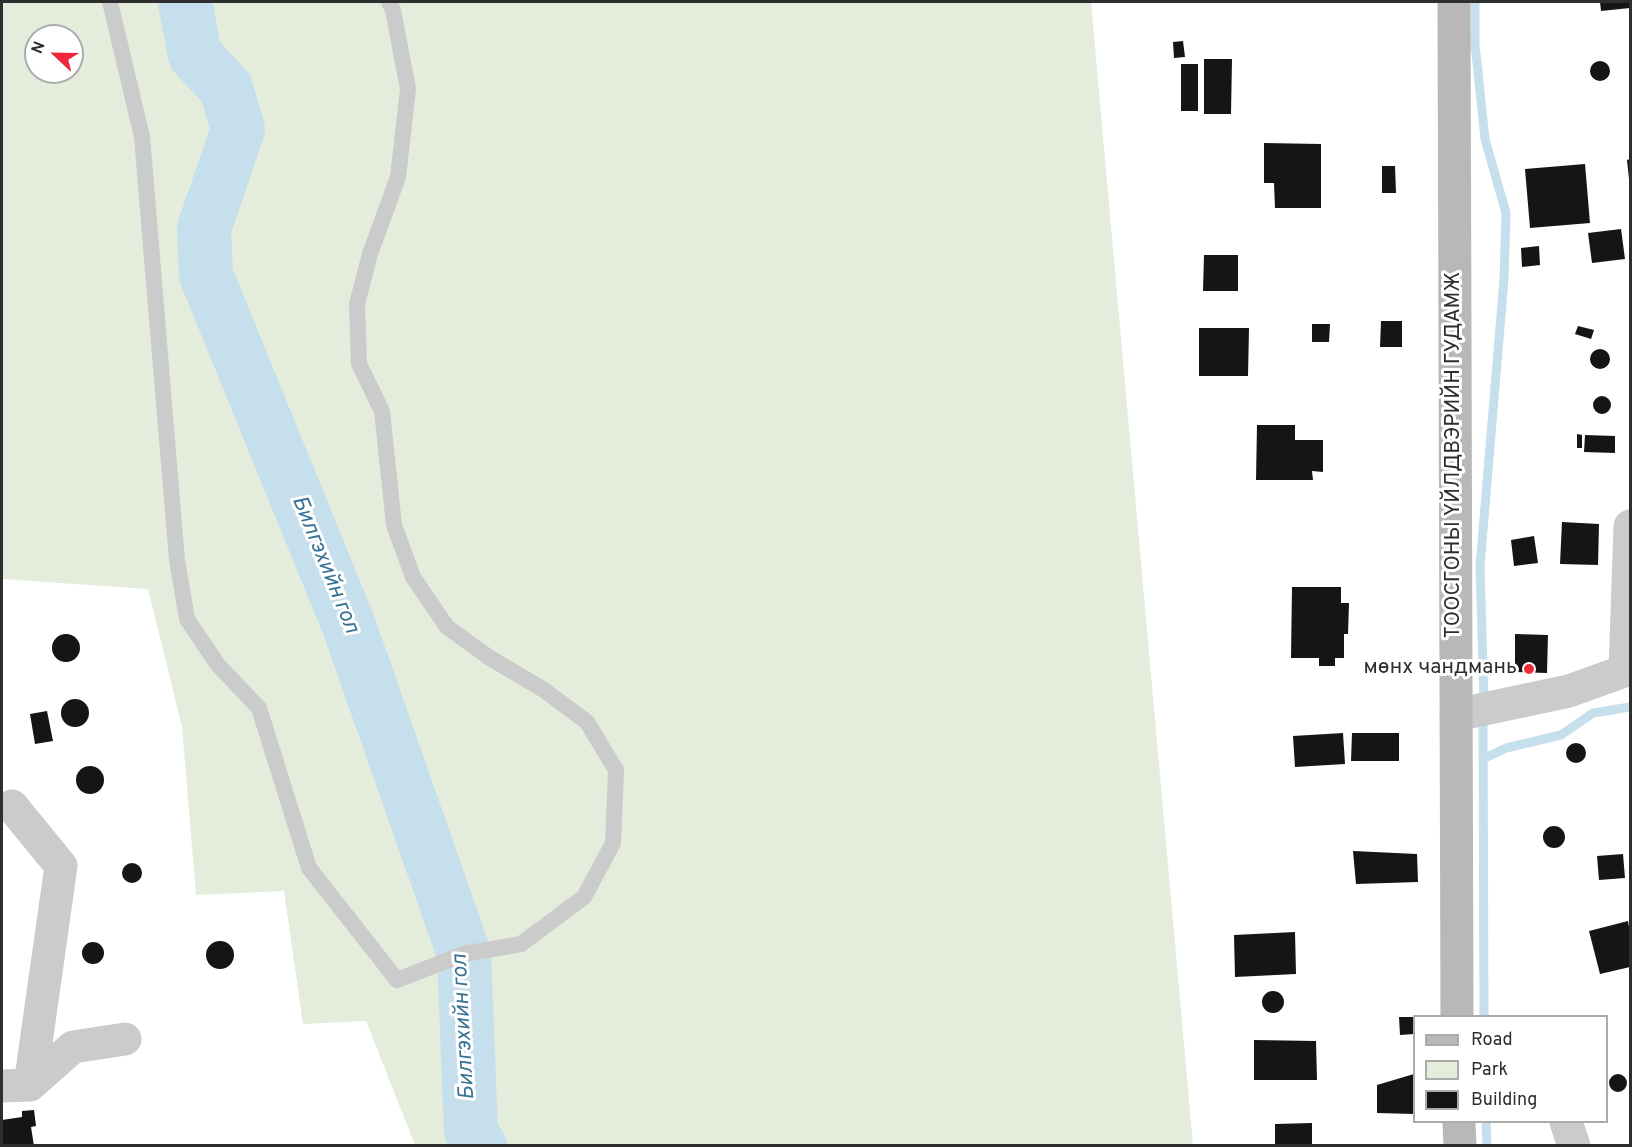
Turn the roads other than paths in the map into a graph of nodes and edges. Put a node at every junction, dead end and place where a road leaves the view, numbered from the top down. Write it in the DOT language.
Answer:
graph roads {
  1 [pos="110,2"];
  2 [pos="389,2"];
  3 [pos="1454,2"];
  4 [pos="1630,526"];
  5 [pos="1628,670"];
  6 [pos="1456,715"];
  7 [pos="12,806"];
  8 [pos="1464,1012"];
  9 [pos="125,1040"];
  10 [pos="16,1086"];
  11 [pos="1459,1123"];
  12 [pos="1566,1123"];
  13 [pos="1460,1146"];
  14 [pos="1574,1146"];
  1 -- 2 [label="lane"];
  3 -- 6 [label="main road, ТООСГОНЫ ҮЙЛДВЭРИЙН ГУДАМЖ"];
  4 -- 5 [label="street"];
  5 -- 6 [label="street"];
  6 -- 8 [label="main road, ТООСГОНЫ ҮЙЛДВЭРИЙН ГУДАМЖ"];
  7 -- 10 [label="street"];
  9 -- 10 [label="street"];
  11 -- 13 [label="main road"];
  12 -- 14 [label="street"];
}
